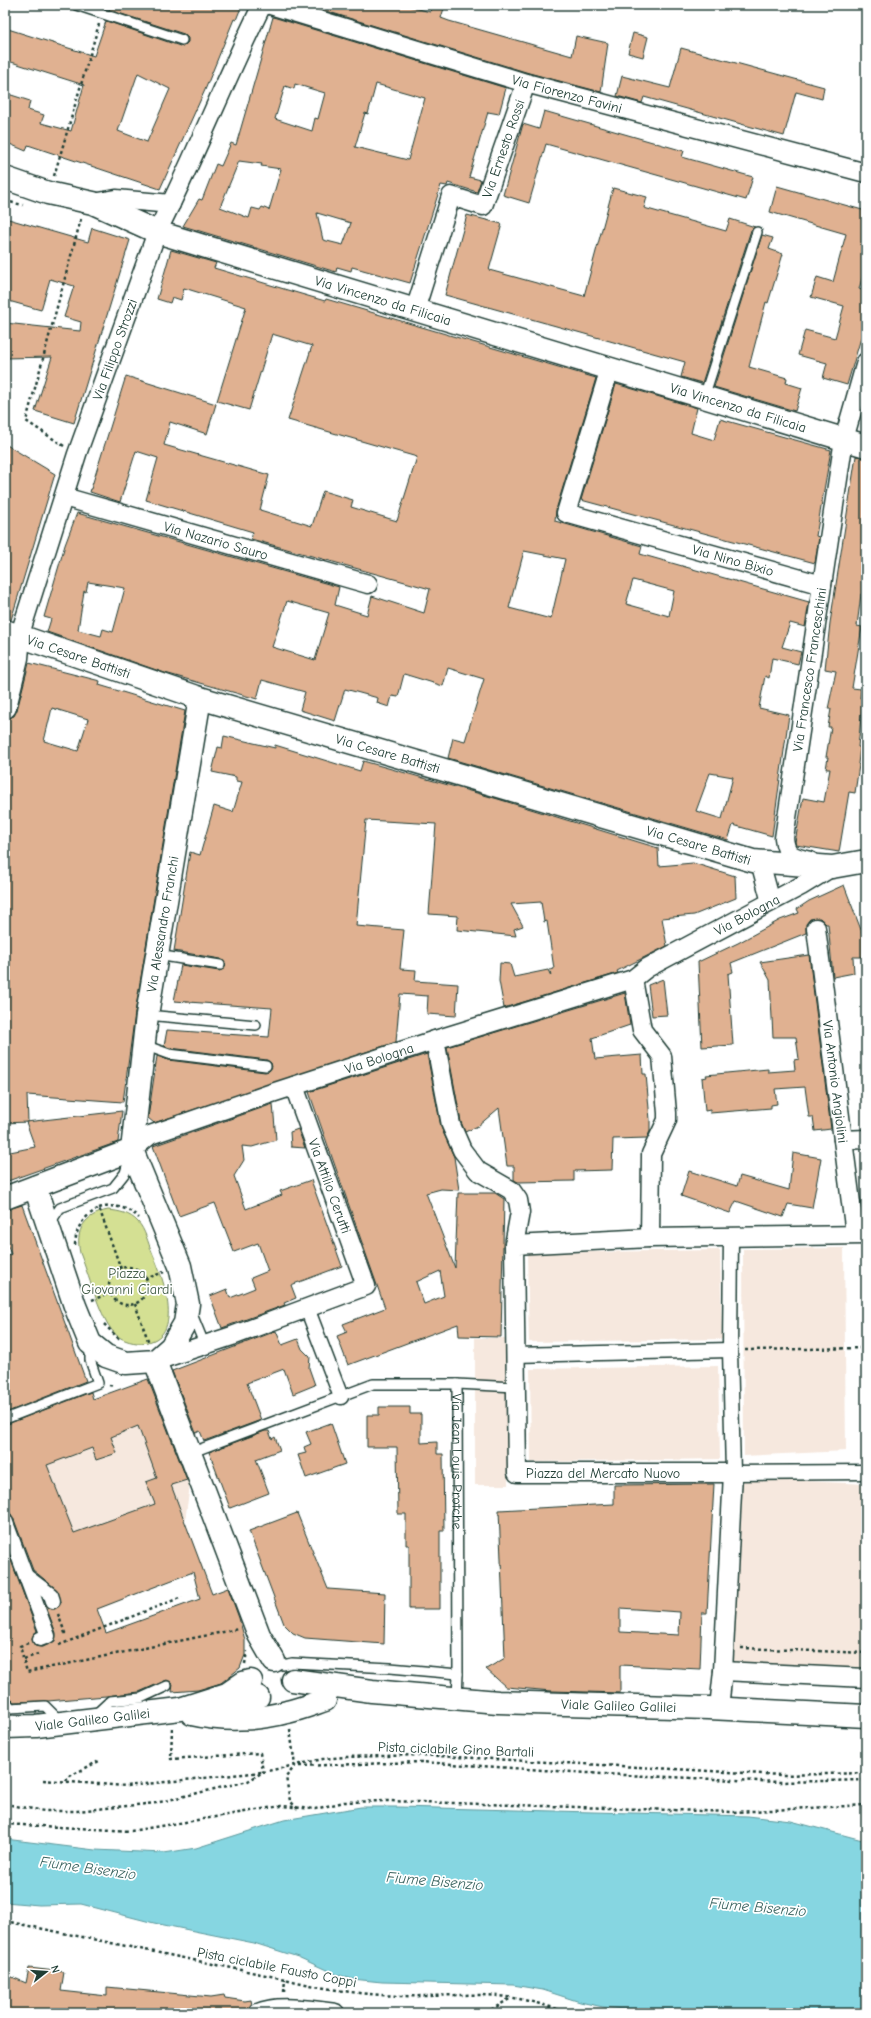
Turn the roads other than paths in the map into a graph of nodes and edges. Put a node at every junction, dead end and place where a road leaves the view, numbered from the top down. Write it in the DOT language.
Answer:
graph roads {
  1 [pos="76,5"];
  2 [pos="262,5"];
  3 [pos="270,5"];
  4 [pos="182,40"];
  5 [pos="526,83"];
  6 [pos="866,173"];
  7 [pos="5,178"];
  8 [pos="90,202"];
  9 [pos="171,204"];
  10 [pos="157,232"];
  11 [pos="757,232"];
  12 [pos="416,310"];
  13 [pos="866,362"];
  14 [pos="610,368"];
  15 [pos="704,397"];
  16 [pos="844,439"];
  17 [pos="866,446"];
  18 [pos="64,497"];
  19 [pos="368,584"];
  20 [pos="822,584"];
  21 [pos="12,634"];
  22 [pos="200,698"];
  23 [pos="5,707"];
  24 [pos="866,861"];
  25 [pos="760,862"];
  26 [pos="832,867"];
  27 [pos="771,902"];
  28 [pos="816,928"];
  29 [pos="157,955"];
  30 [pos="220,965"];
  31 [pos="633,979"];
  32 [pos="147,1015"];
  33 [pos="256,1025"];
  34 [pos="435,1040"];
  35 [pos="144,1044"];
  36 [pos="266,1066"];
  37 [pos="294,1086"];
  38 [pos="866,1139"];
  39 [pos="843,1140"];
  40 [pos="132,1150"];
  41 [pos="130,1178"];
  42 [pos="34,1187"];
  43 [pos="5,1198"];
  44 [pos="150,1216"];
  45 [pos="54,1217"];
  46 [pos="860,1234"];
  47 [pos="731,1237"];
  48 [pos="650,1238"];
  49 [pos="514,1246"];
  50 [pos="188,1304"];
  51 [pos="307,1308"];
  52 [pos="90,1343"];
  53 [pos="205,1346"];
  54 [pos="150,1349"];
  55 [pos="730,1350"];
  56 [pos="514,1355"];
  57 [pos="457,1384"];
  58 [pos="516,1386"];
  59 [pos="341,1397"];
  60 [pos="5,1419"];
  61 [pos="190,1454"];
  62 [pos="866,1472"];
  63 [pos="733,1473"];
  64 [pos="5,1520"];
  65 [pos="26,1576"];
  66 [pos="53,1601"];
  67 [pos="36,1645"];
  68 [pos="723,1670"];
  69 [pos="458,1674"];
  70 [pos="866,1678"];
  71 [pos="274,1682"];
  72 [pos="167,1686"];
  73 [pos="372,1691"];
  74 [pos="457,1699"];
  75 [pos="9,1705"];
  76 [pos="719,1708"];
  77 [pos="182,1711"];
  78 [pos="866,1716"];
  79 [pos="91,1719"];
  80 [pos="62,1723"];
  81 [pos="5,1727"];
  82 [pos="258,2013"];
  83 [pos="334,2013"];
  1 -- 4 [label="lane"];
  2 -- 9 [label="street, Via Filippo Strozzi"];
  3 -- 5 [label="street, Via Fiorenzo Favini"];
  5 -- 6 [label="street, Via Fiorenzo Favini"];
  5 -- 12 [label="street, Via Ernesto Rossi"];
  7 -- 8 [label="street, Via Vincenzo da Filicaia"];
  8 -- 9 [label="street"];
  8 -- 10 [label="street, Via Vincenzo da Filicaia"];
  9 -- 10 [label="street, Via Filippo Strozzi"];
  10 -- 12 [label="street, Via Vincenzo da Filicaia"];
  10 -- 18 [label="street, Via Filippo Strozzi"];
  11 -- 15 [label="lane"];
  12 -- 14 [label="street, Via Vincenzo da Filicaia"];
  13 -- 16 [label="street, Via Francesco Franceschini"];
  14 -- 15 [label="street, Via Vincenzo da Filicaia"];
  14 -- 20 [label="street, Via Nino Bixio"];
  15 -- 16 [label="street, Via Vincenzo da Filicaia"];
  16 -- 17 [label="street, Via Vincenzo da Filicaia"];
  16 -- 20 [label="street, Via Francesco Franceschini"];
  18 -- 19 [label="street, Via Nazario Sauro"];
  18 -- 21 [label="street, Via Filippo Strozzi"];
  20 -- 26 [label="street, Via Francesco Franceschini"];
  21 -- 22 [label="street, Via Cesare Battisti"];
  21 -- 23 [label="street, Via Filippo Strozzi"];
  22 -- 25 [label="street, Via Cesare Battisti"];
  22 -- 29 [label="street, Via Alessandro Franchi"];
  24 -- 26 [label="street, Via Bologna"];
  25 -- 26 [label="street, Via Cesare Battisti"];
  25 -- 27 [label="street, Via Cesare Battisti"];
  26 -- 27 [label="street, Via Bologna"];
  27 -- 31 [label="street, Via Bologna"];
  28 -- 39 [label="street, Via Antonio Angiolini"];
  29 -- 30 [label="lane"];
  29 -- 32 [label="street, Via Alessandro Franchi"];
  31 -- 34 [label="street, Via Bologna"];
  31 -- 48 [label="street"];
  32 -- 33 [label="lane"];
  32 -- 35 [label="street, Via Alessandro Franchi"];
  34 -- 37 [label="street, Via Bologna"];
  34 -- 49 [label="street, Piazza del Mercato Nuovo"];
  35 -- 36 [label="lane"];
  35 -- 40 [label="street, Via Alessandro Franchi"];
  37 -- 40 [label="street, Via Bologna"];
  37 -- 51 [label="street, Via Attilio Cerutti"];
  38 -- 39 [label="street"];
  39 -- 46 [label="street, Via Antonio Angiolini"];
  40 -- 41 [label="lane"];
  40 -- 42 [label="street"];
  40 -- 44 [label="street"];
  41 -- 44 [label="lane"];
  41 -- 45 [label="lane"];
  42 -- 43 [label="street"];
  42 -- 45 [label="street"];
  44 -- 50 [label="street"];
  45 -- 52 [label="street"];
  46 -- 47 [label="street"];
  47 -- 48 [label="street"];
  47 -- 55 [label="street"];
  48 -- 49 [label="street"];
  49 -- 56 [label="street, Piazza del Mercato Nuovo"];
  50 -- 53 [label="lane"];
  50 -- 54 [label="street"];
  51 -- 53 [label="street"];
  51 -- 59 [label="street"];
  52 -- 54 [label="street"];
  52 -- 60 [label="lane"];
  53 -- 54 [label="street"];
  54 -- 61 [label="street"];
  55 -- 56 [label="street"];
  55 -- 63 [label="street"];
  56 -- 58 [label="street, Piazza del Mercato Nuovo"];
  57 -- 58 [label="lane"];
  57 -- 59 [label="lane, Via Jean Louis Protche"];
  57 -- 69 [label="lane, Via Jean Louis Protche"];
  58 -- 63 [label="street, Piazza del Mercato Nuovo"];
  59 -- 61 [label="lane, Via Jean Louis Protche"];
  61 -- 71 [label="street"];
  62 -- 63 [label="street, Piazza del Mercato Nuovo"];
  63 -- 68 [label="street"];
  64 -- 65 [label="street"];
  65 -- 66 [label="street"];
  65 -- 67 [label="street"];
  68 -- 70 [label="street"];
  68 -- 76 [label="street"];
  69 -- 71 [label="lane"];
  69 -- 74 [label="lane, Via Jean Louis Protche"];
  71 -- 73 [label="street"];
  71 -- 73 [label="street"];
  71 -- 77 [label="street"];
  71 -- 77 [label="street"];
  72 -- 79 [label="lane"];
  73 -- 74 [label="street, Viale Galileo Galilei"];
  74 -- 76 [label="street, Viale Galileo Galilei"];
  75 -- 80 [label="lane"];
  76 -- 78 [label="street, Viale Galileo Galilei"];
  77 -- 79 [label="street, Viale Galileo Galilei"];
  79 -- 80 [label="street, Viale Galileo Galilei"];
  80 -- 81 [label="street, Viale Galileo Galilei"];
  82 -- 83 [label="street"];
}
